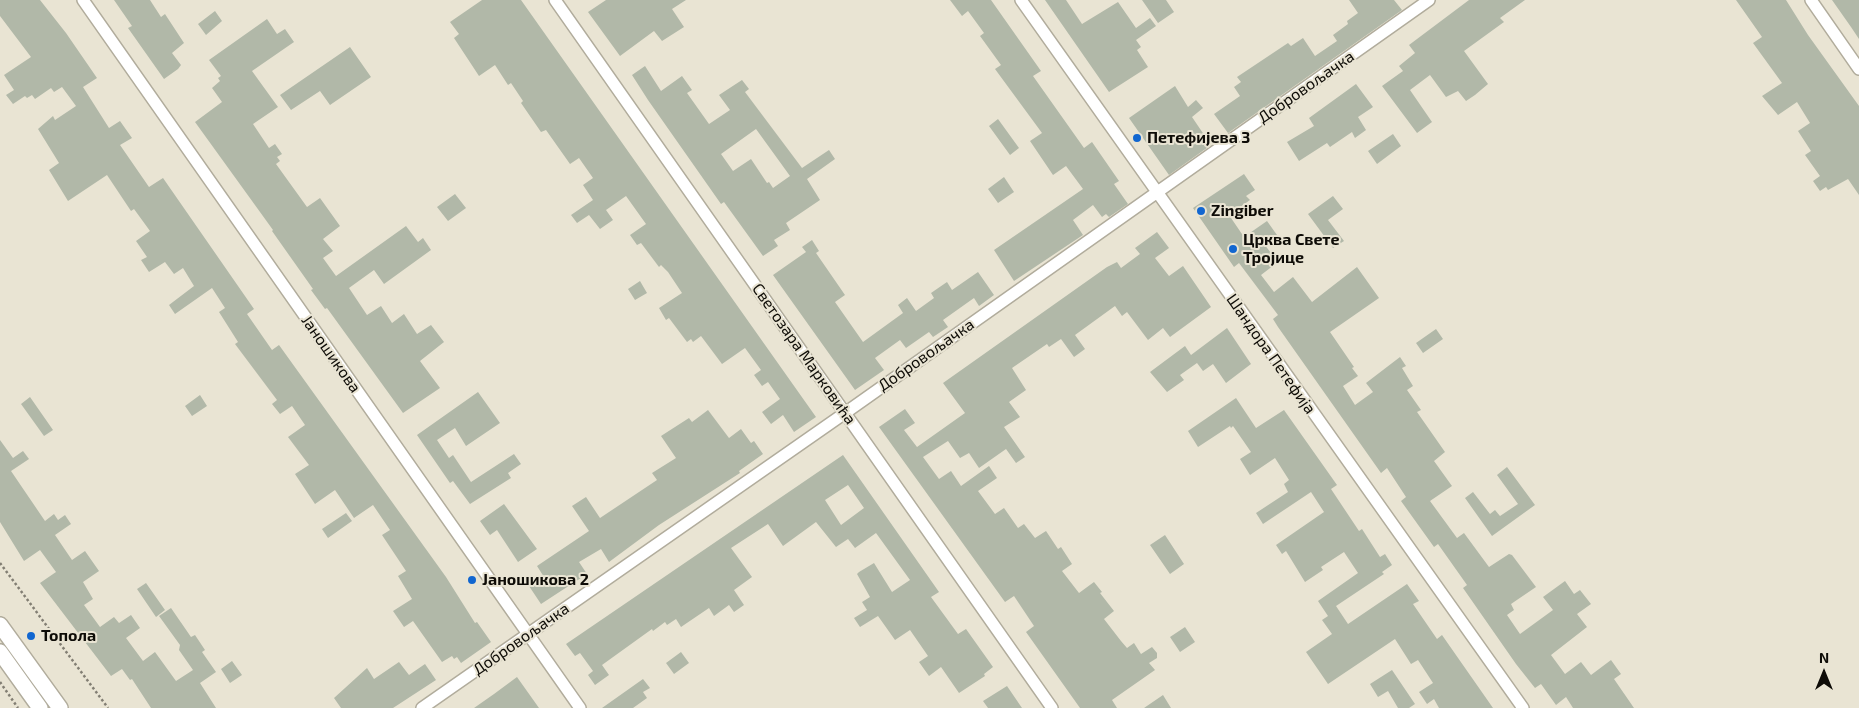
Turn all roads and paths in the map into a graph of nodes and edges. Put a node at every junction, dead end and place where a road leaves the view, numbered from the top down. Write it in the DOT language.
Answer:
graph roads {
  1 [pos="83,0"];
  2 [pos="555,0"];
  3 [pos="1021,0"];
  4 [pos="1429,0"];
  5 [pos="1811,0"];
  6 [pos="1859,69"];
  7 [pos="1157,193"];
  8 [pos="845,413"];
  9 [pos="0,563"];
  10 [pos="0,625"];
  11 [pos="528,634"];
  12 [pos="0,652"];
  13 [pos="0,682"];
  14 [pos="18,708"];
  15 [pos="40,708"];
  16 [pos="60,708"];
  17 [pos="108,708"];
  18 [pos="422,708"];
  19 [pos="580,708"];
  20 [pos="1052,708"];
  21 [pos="1523,708"];
  1 -- 11 [label="street, Јаношикова"];
  2 -- 8 [label="street, Светозара Марковића"];
  3 -- 7 [label="street, Шандора Петефија"];
  4 -- 7 [label="street, Добровољачка"];
  5 -- 6 [label="street"];
  7 -- 8 [label="street, Добровољачка"];
  7 -- 21 [label="street, Шандора Петефија"];
  8 -- 11 [label="street, Добровољачка"];
  8 -- 20 [label="street, Светозара Марковића"];
  9 -- 17 [label="path"];
  10 -- 16 [label="street"];
  11 -- 18 [label="street, Добровољачка"];
  11 -- 19 [label="street, Јаношикова"];
  12 -- 15 [label="street"];
  13 -- 14 [label="path"];
}
